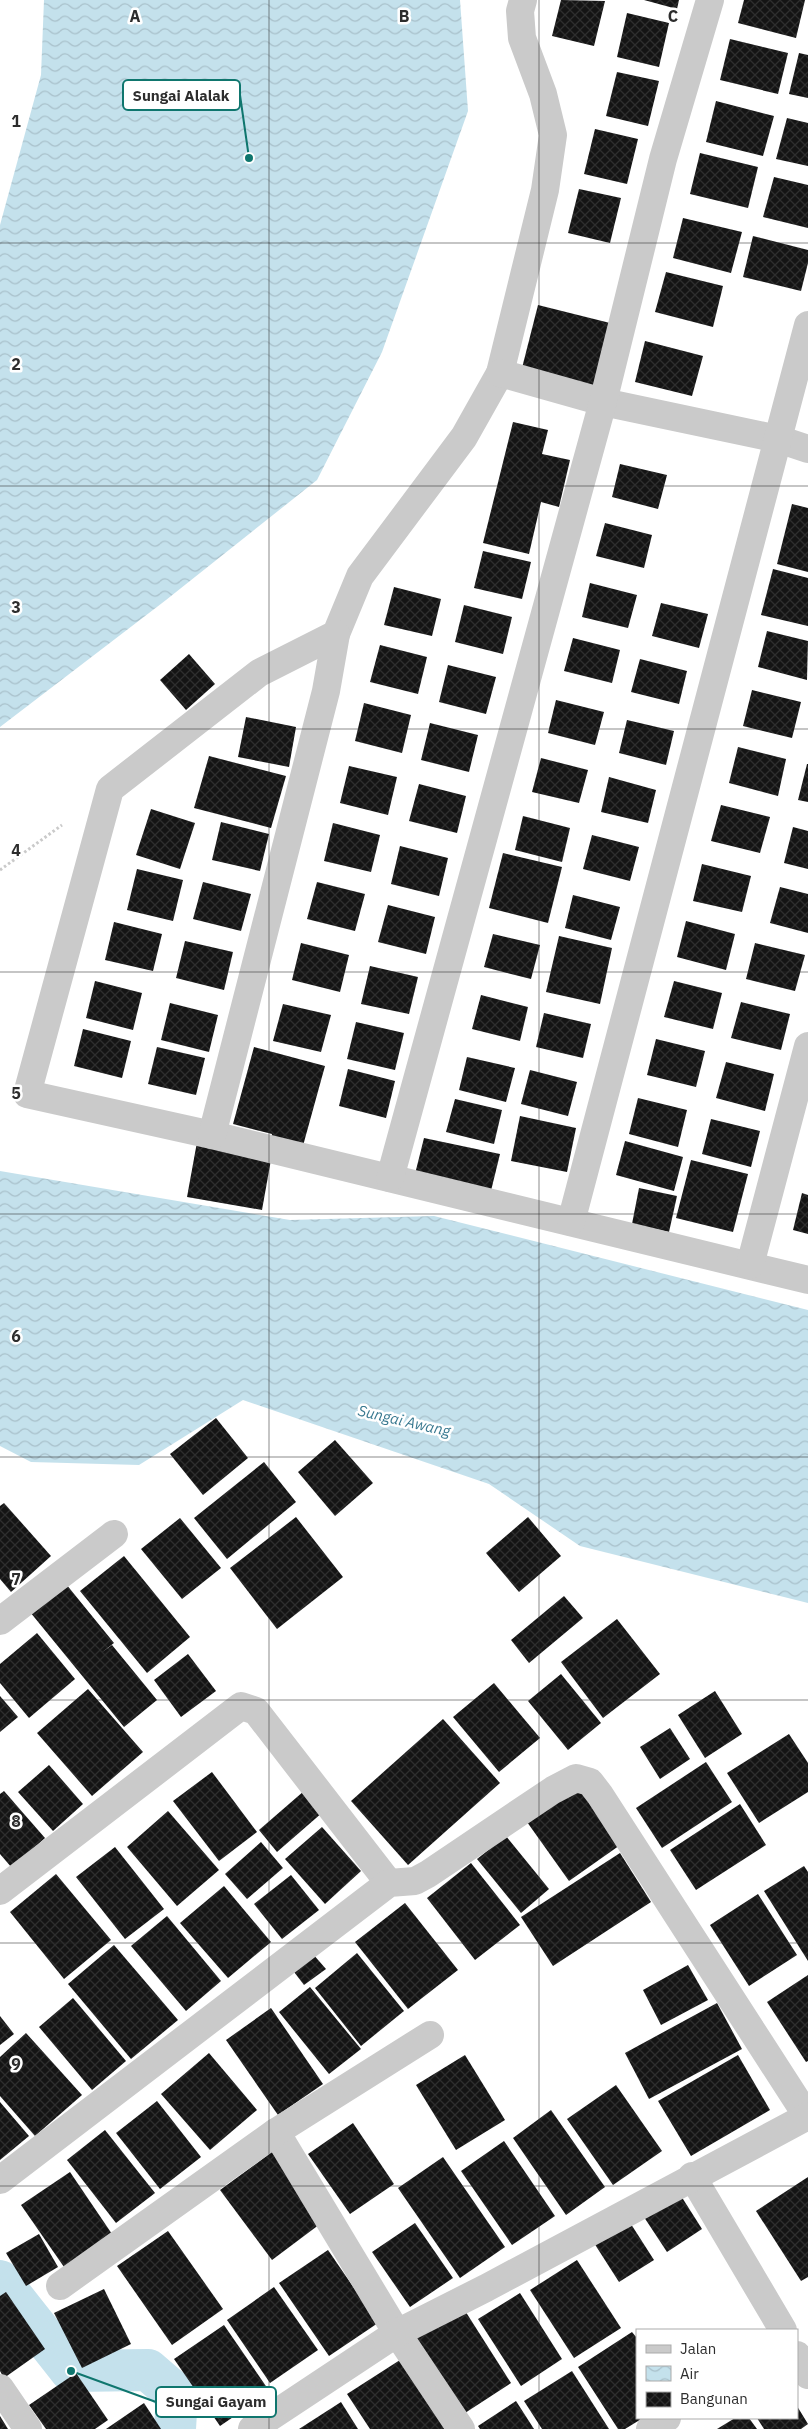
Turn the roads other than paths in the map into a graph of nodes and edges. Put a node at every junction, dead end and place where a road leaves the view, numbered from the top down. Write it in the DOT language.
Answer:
graph roads {
  1 [pos="522,0"];
  2 [pos="710,0"];
  3 [pos="808,326"];
  4 [pos="500,373"];
  5 [pos="603,402"];
  6 [pos="778,439"];
  7 [pos="808,449"];
  8 [pos="336,634"];
  9 [pos="808,1046"];
  10 [pos="212,1135"];
  11 [pos="390,1178"];
  12 [pos="571,1222"];
  13 [pos="750,1265"];
  14 [pos="808,1280"];
  15 [pos="114,1534"];
  16 [pos="0,1621"];
  17 [pos="388,1883"];
  18 [pos="0,1891"];
  19 [pos="430,2035"];
  20 [pos="808,2116"];
  21 [pos="276,2132"];
  22 [pos="692,2176"];
  23 [pos="0,2180"];
  24 [pos="60,2286"];
  25 [pos="782,2329"];
  26 [pos="397,2332"];
  27 [pos="798,2357"];
  28 [pos="808,2375"];
  29 [pos="0,2388"];
  30 [pos="665,2419"];
  31 [pos="28,2429"];
  32 [pos="252,2429"];
  33 [pos="461,2429"];
  34 [pos="650,2429"];
  1 -- 4 [label="street"];
  2 -- 5 [label="street"];
  3 -- 6 [label="street"];
  4 -- 5 [label="street"];
  4 -- 8 [label="street"];
  5 -- 6 [label="street"];
  5 -- 11 [label="street"];
  6 -- 7 [label="street"];
  6 -- 12 [label="street"];
  8 -- 10 [label="street"];
  8 -- 10 [label="street"];
  9 -- 13 [label="street"];
  10 -- 11 [label="street"];
  11 -- 12 [label="street"];
  12 -- 13 [label="street"];
  13 -- 14 [label="street"];
  15 -- 16 [label="street"];
  17 -- 18 [label="street"];
  17 -- 20 [label="street"];
  17 -- 23 [label="street"];
  19 -- 21 [label="street"];
  20 -- 22 [label="street"];
  21 -- 24 [label="street"];
  21 -- 26 [label="street"];
  22 -- 25 [label="street"];
  22 -- 26 [label="street"];
  26 -- 32 [label="street"];
  26 -- 33 [label="street"];
  27 -- 28 [label="street"];
  29 -- 31 [label="street"];
  30 -- 34 [label="street"];
}
